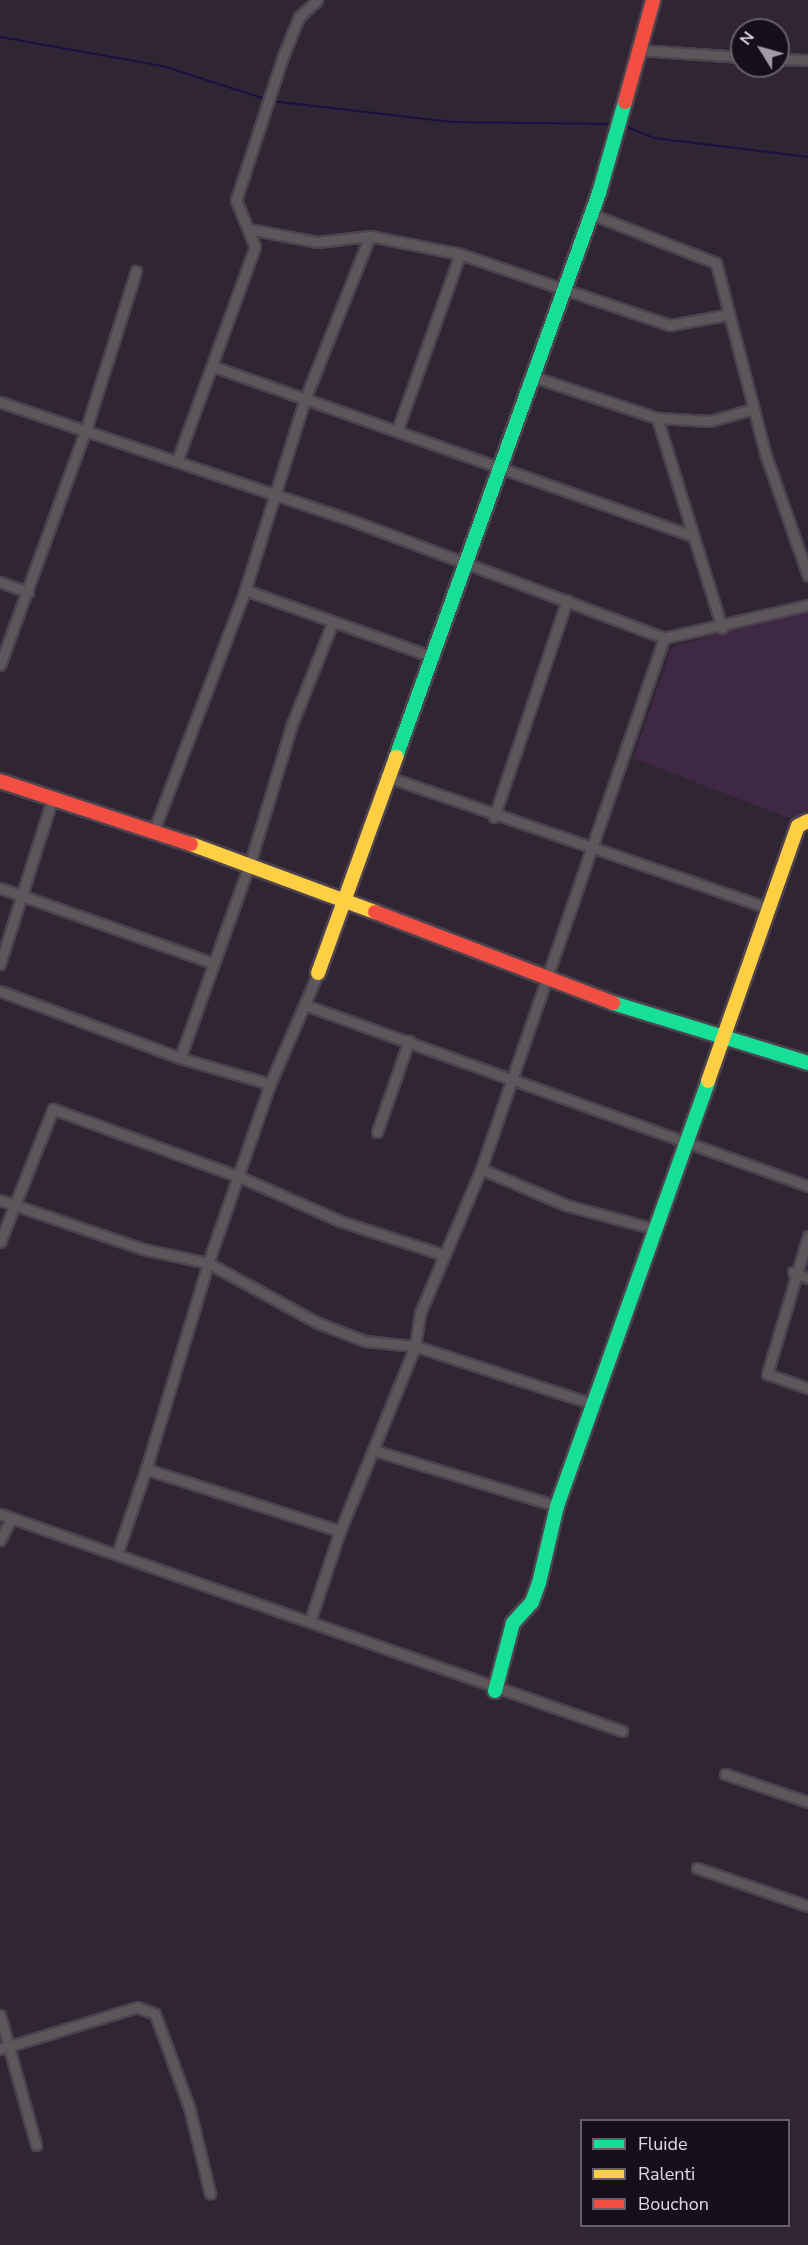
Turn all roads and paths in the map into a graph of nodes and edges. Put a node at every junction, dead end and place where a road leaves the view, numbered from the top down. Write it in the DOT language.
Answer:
graph roads {
  1 [pos="317,0"];
  2 [pos="653,0"];
  3 [pos="640,50"];
  4 [pos="730,56"];
  5 [pos="790,59"];
  6 [pos="808,60"];
  7 [pos="591,214"];
  8 [pos="249,229"];
  9 [pos="370,236"];
  10 [pos="460,254"];
  11 [pos="136,271"];
  12 [pos="563,287"];
  13 [pos="726,315"];
  14 [pos="212,366"];
  15 [pos="531,376"];
  16 [pos="305,399"];
  17 [pos="0,402"];
  18 [pos="753,409"];
  19 [pos="657,418"];
  20 [pos="397,431"];
  21 [pos="85,432"];
  22 [pos="177,461"];
  23 [pos="498,470"];
  24 [pos="277,496"];
  25 [pos="693,536"];
  26 [pos="463,563"];
  27 [pos="808,576"];
  28 [pos="0,582"];
  29 [pos="245,591"];
  30 [pos="28,592"];
  31 [pos="567,600"];
  32 [pos="808,605"];
  33 [pos="332,624"];
  34 [pos="722,628"];
  35 [pos="664,638"];
  36 [pos="430,656"];
  37 [pos="0,665"];
  38 [pos="385,776"];
  39 [pos="0,781"];
  40 [pos="53,797"];
  41 [pos="494,817"];
  42 [pos="808,821"];
  43 [pos="154,830"];
  44 [pos="595,847"];
  45 [pos="250,863"];
  46 [pos="0,888"];
  47 [pos="24,894"];
  48 [pos="343,901"];
  49 [pos="769,908"];
  50 [pos="213,963"];
  51 [pos="0,964"];
  52 [pos="318,973"];
  53 [pos="546,980"];
  54 [pos="0,991"];
  55 [pos="305,1005"];
  56 [pos="723,1039"];
  57 [pos="409,1040"];
  58 [pos="180,1058"];
  59 [pos="808,1063"];
  60 [pos="514,1076"];
  61 [pos="270,1084"];
  62 [pos="377,1132"];
  63 [pos="689,1139"];
  64 [pos="481,1169"];
  65 [pos="240,1177"];
  66 [pos="808,1186"];
  67 [pos="0,1200"];
  68 [pos="18,1205"];
  69 [pos="655,1229"];
  70 [pos="808,1236"];
  71 [pos="0,1242"];
  72 [pos="444,1255"];
  73 [pos="208,1263"];
  74 [pos="793,1272"];
  75 [pos="808,1278"];
  76 [pos="415,1346"];
  77 [pos="808,1388"];
  78 [pos="593,1404"];
  79 [pos="373,1450"];
  80 [pos="147,1469"];
  81 [pos="556,1506"];
  82 [pos="0,1514"];
  83 [pos="11,1518"];
  84 [pos="340,1531"];
  85 [pos="0,1540"];
  86 [pos="117,1554"];
  87 [pos="310,1621"];
  88 [pos="495,1691"];
  89 [pos="622,1731"];
  90 [pos="725,1774"];
  91 [pos="808,1802"];
  92 [pos="697,1868"];
  93 [pos="808,1906"];
  94 [pos="0,2015"];
  95 [pos="9,2043"];
  96 [pos="0,2049"];
  97 [pos="36,2145"];
  98 [pos="210,2193"];
  1 -- 8 [label="street"];
  2 -- 3 [label="street"];
  3 -- 4 [label="street"];
  3 -- 7 [label="street"];
  5 -- 6 [label="street"];
  7 -- 12 [label="street"];
  7 -- 13 [label="street"];
  8 -- 9 [label="street"];
  8 -- 14 [label="street"];
  9 -- 10 [label="street"];
  9 -- 16 [label="street"];
  10 -- 12 [label="street"];
  10 -- 20 [label="street"];
  11 -- 21 [label="street"];
  12 -- 13 [label="street"];
  12 -- 15 [label="street"];
  13 -- 18 [label="street"];
  14 -- 16 [label="street"];
  14 -- 22 [label="street"];
  15 -- 19 [label="street"];
  15 -- 23 [label="street"];
  16 -- 20 [label="street"];
  16 -- 24 [label="street"];
  17 -- 21 [label="street"];
  18 -- 19 [label="street"];
  18 -- 27 [label="street"];
  19 -- 25 [label="street"];
  20 -- 23 [label="street"];
  21 -- 22 [label="street"];
  21 -- 30 [label="street"];
  22 -- 24 [label="street"];
  23 -- 25 [label="street"];
  23 -- 26 [label="street"];
  24 -- 26 [label="street"];
  24 -- 29 [label="street"];
  25 -- 34 [label="street"];
  26 -- 31 [label="street"];
  26 -- 36 [label="street"];
  28 -- 30 [label="street"];
  29 -- 33 [label="street"];
  29 -- 43 [label="street"];
  30 -- 37 [label="street"];
  31 -- 35 [label="street"];
  31 -- 41 [label="street"];
  32 -- 34 [label="street"];
  33 -- 36 [label="street"];
  33 -- 45 [label="street"];
  34 -- 35 [label="street"];
  35 -- 44 [label="street"];
  36 -- 38 [label="street"];
  38 -- 41 [label="street"];
  38 -- 48 [label="street"];
  39 -- 40 [label="street"];
  40 -- 43 [label="street"];
  40 -- 47 [label="street"];
  41 -- 44 [label="street"];
  42 -- 49 [label="street"];
  43 -- 45 [label="street"];
  44 -- 49 [label="street"];
  44 -- 53 [label="street"];
  45 -- 48 [label="street"];
  45 -- 50 [label="street"];
  46 -- 47 [label="street"];
  47 -- 50 [label="street"];
  47 -- 51 [label="street"];
  48 -- 52 [label="street"];
  48 -- 53 [label="street"];
  49 -- 56 [label="street"];
  50 -- 58 [label="street"];
  52 -- 55 [label="street"];
  53 -- 56 [label="street"];
  53 -- 60 [label="street"];
  54 -- 58 [label="street"];
  55 -- 57 [label="street"];
  55 -- 61 [label="street"];
  56 -- 59 [label="street"];
  56 -- 63 [label="street"];
  57 -- 60 [label="street"];
  57 -- 62 [label="street"];
  58 -- 61 [label="street"];
  60 -- 63 [label="street"];
  60 -- 64 [label="street"];
  61 -- 65 [label="street"];
  63 -- 66 [label="street"];
  63 -- 69 [label="street"];
  64 -- 69 [label="street"];
  64 -- 72 [label="street"];
  65 -- 68 [label="street"];
  65 -- 72 [label="street"];
  65 -- 73 [label="street"];
  67 -- 68 [label="street"];
  68 -- 71 [label="street"];
  68 -- 73 [label="street"];
  69 -- 78 [label="street"];
  70 -- 74 [label="street"];
  72 -- 76 [label="street"];
  73 -- 76 [label="street"];
  73 -- 80 [label="street"];
  74 -- 75 [label="street"];
  74 -- 77 [label="street"];
  76 -- 78 [label="street"];
  76 -- 79 [label="street"];
  78 -- 81 [label="street"];
  79 -- 81 [label="street"];
  79 -- 84 [label="street"];
  80 -- 84 [label="street"];
  80 -- 86 [label="street"];
  81 -- 88 [label="street"];
  82 -- 83 [label="street"];
  83 -- 85 [label="street"];
  83 -- 86 [label="street"];
  84 -- 87 [label="street"];
  86 -- 87 [label="street"];
  87 -- 88 [label="street"];
  88 -- 89 [label="street"];
  90 -- 91 [label="street"];
  92 -- 93 [label="street"];
  94 -- 95 [label="street"];
  95 -- 96 [label="street"];
  95 -- 97 [label="street"];
  95 -- 98 [label="street"];
}
